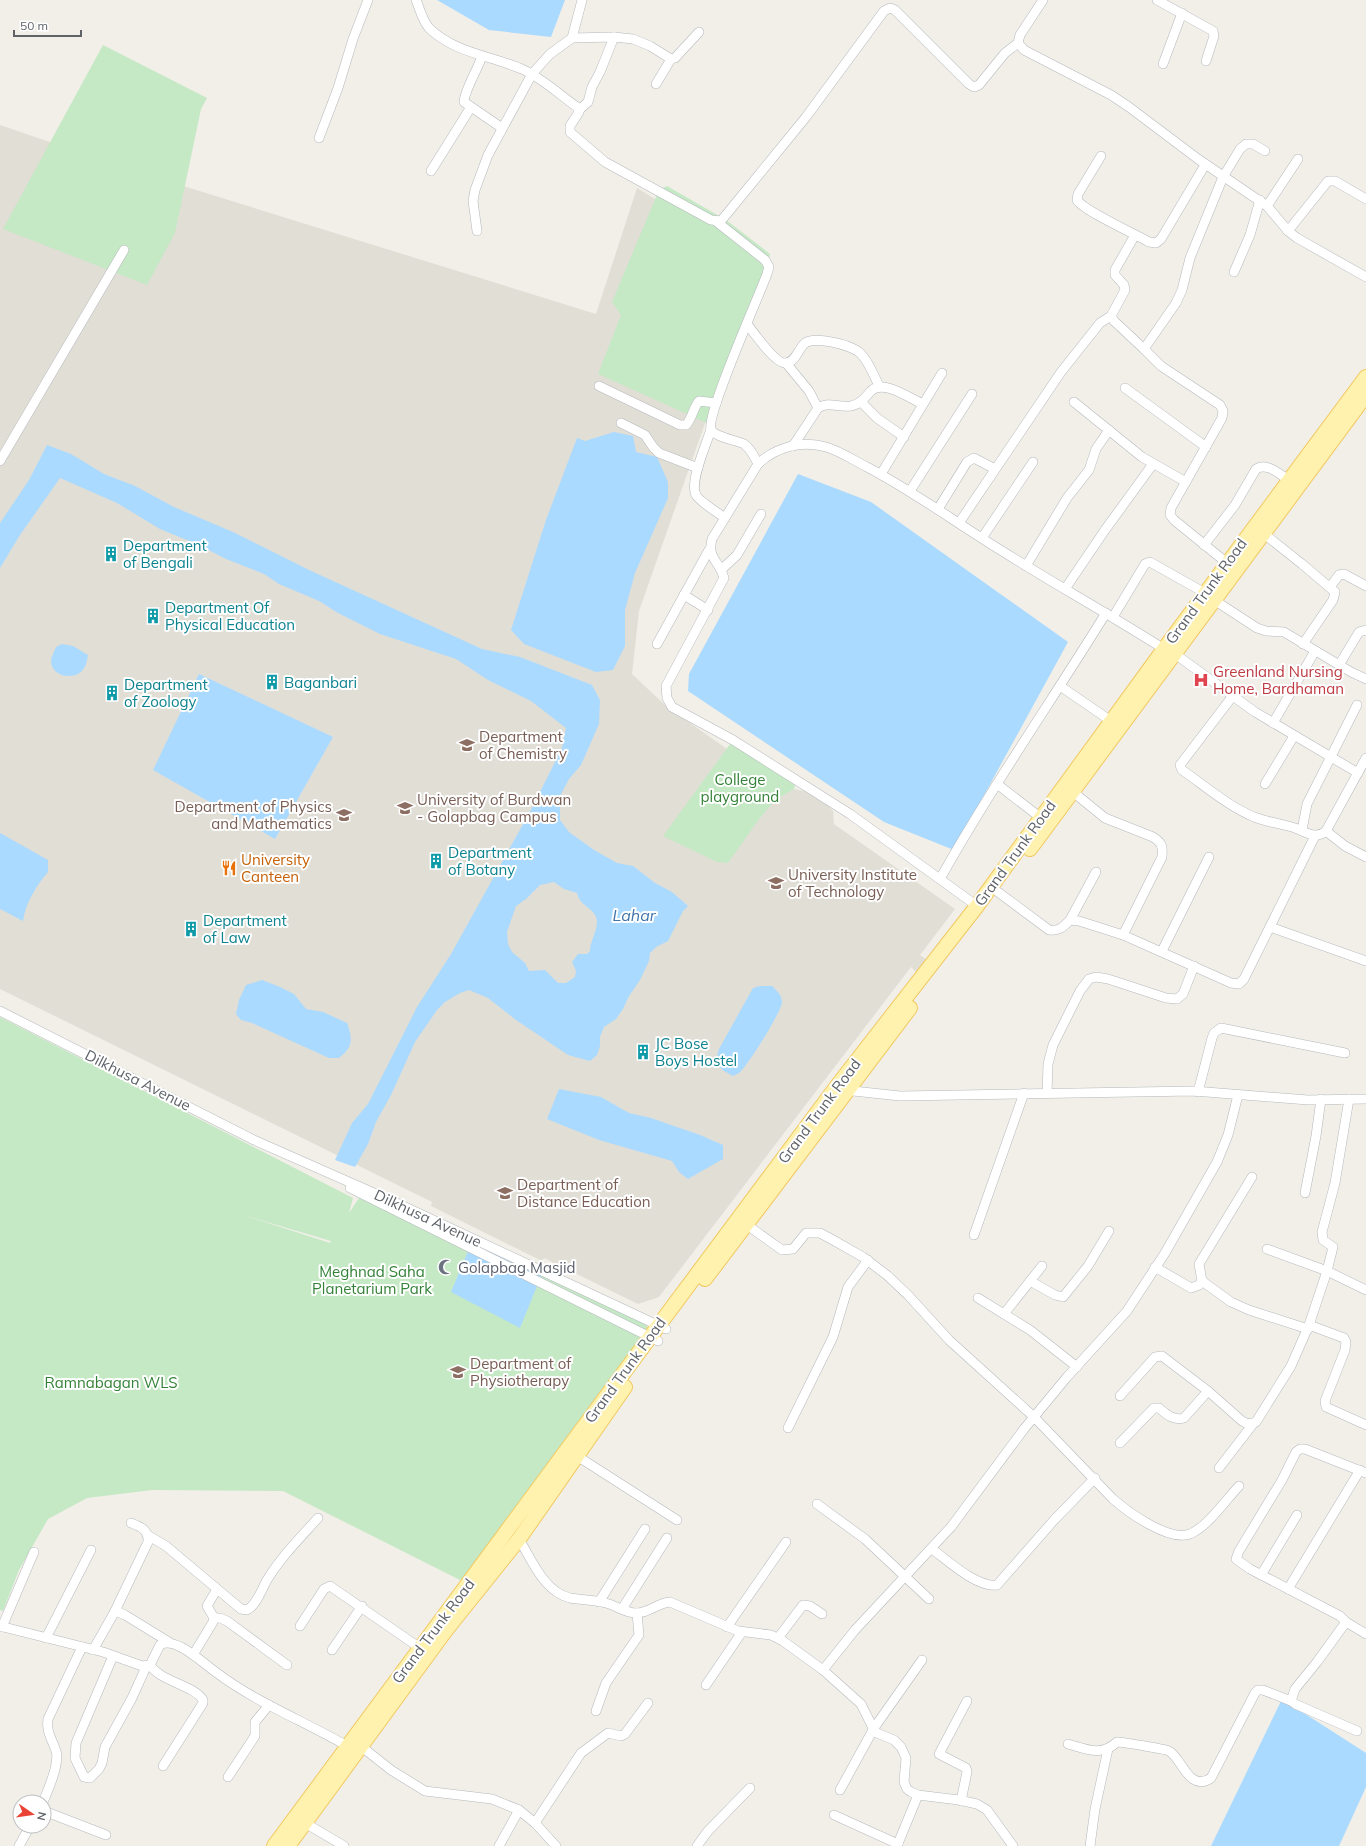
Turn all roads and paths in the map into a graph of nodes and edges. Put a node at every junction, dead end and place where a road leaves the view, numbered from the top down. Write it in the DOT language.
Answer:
graph roads {
  1 [pos="368,0"];
  2 [pos="416,0"];
  3 [pos="582,0"];
  4 [pos="1043,0"];
  5 [pos="1157,0"];
  6 [pos="1182,14"];
  7 [pos="699,32"];
  8 [pos="614,37"];
  9 [pos="572,38"];
  10 [pos="1018,43"];
  11 [pos="482,56"];
  12 [pos="671,59"];
  13 [pos="1206,61"];
  14 [pos="1162,64"];
  15 [pos="532,74"];
  16 [pos="656,84"];
  17 [pos="471,108"];
  18 [pos="579,110"];
  19 [pos="502,128"];
  20 [pos="319,138"];
  21 [pos="1265,151"];
  22 [pos="1101,156"];
  23 [pos="1298,159"];
  24 [pos="1205,164"];
  25 [pos="431,171"];
  26 [pos="1223,177"];
  27 [pos="1366,199"];
  28 [pos="1264,203"];
  29 [pos="717,222"];
  30 [pos="477,231"];
  31 [pos="1288,231"];
  32 [pos="1135,235"];
  33 [pos="124,250"];
  34 [pos="1234,272"];
  35 [pos="1366,277"];
  36 [pos="1111,316"];
  37 [pos="747,324"];
  38 [pos="1144,349"];
  39 [pos="786,363"];
  40 [pos="942,373"];
  41 [pos="1366,377"];
  42 [pos="599,386"];
  43 [pos="879,386"];
  44 [pos="1125,388"];
  45 [pos="972,394"];
  46 [pos="1366,395"];
  47 [pos="861,402"];
  48 [pos="1074,402"];
  49 [pos="716,403"];
  50 [pos="923,404"];
  51 [pos="818,408"];
  52 [pos="621,423"];
  53 [pos="711,429"];
  54 [pos="1109,430"];
  55 [pos="904,437"];
  56 [pos="793,446"];
  57 [pos="1206,447"];
  58 [pos="0,461"];
  59 [pos="1033,462"];
  60 [pos="758,464"];
  61 [pos="1153,464"];
  62 [pos="698,468"];
  63 [pos="995,469"];
  64 [pos="881,474"];
  65 [pos="1289,480"];
  66 [pos="1186,482"];
  67 [pos="910,492"];
  68 [pos="938,509"];
  69 [pos="761,514"];
  70 [pos="725,518"];
  71 [pos="959,523"];
  72 [pos="1263,534"];
  73 [pos="982,538"];
  74 [pos="1204,544"];
  75 [pos="709,550"];
  76 [pos="1227,563"];
  77 [pos="1026,566"];
  78 [pos="722,569"];
  79 [pos="1366,586"];
  80 [pos="1330,587"];
  81 [pos="1065,589"];
  82 [pos="684,595"];
  83 [pos="1210,597"];
  84 [pos="708,610"];
  85 [pos="1110,615"];
  86 [pos="1366,630"];
  87 [pos="657,644"];
  88 [pos="1303,644"];
  89 [pos="1170,651"];
  90 [pos="1316,651"];
  91 [pos="1339,665"];
  92 [pos="1366,679"];
  93 [pos="1060,686"];
  94 [pos="1232,697"];
  95 [pos="1357,705"];
  96 [pos="1111,722"];
  97 [pos="1273,723"];
  98 [pos="1294,736"];
  99 [pos="1330,757"];
  100 [pos="1366,758"];
  101 [pos="1358,773"];
  102 [pos="997,784"];
  103 [pos="1265,784"];
  104 [pos="1073,792"];
  105 [pos="1041,818"];
  106 [pos="1302,830"];
  107 [pos="1326,831"];
  108 [pos="1315,836"];
  109 [pos="1209,857"];
  110 [pos="1366,857"];
  111 [pos="1096,872"];
  112 [pos="940,879"];
  113 [pos="998,892"];
  114 [pos="977,906"];
  115 [pos="1070,920"];
  116 [pos="1270,927"];
  117 [pos="1123,935"];
  118 [pos="1162,951"];
  119 [pos="1366,960"];
  120 [pos="1194,966"];
  121 [pos="0,1011"];
  122 [pos="1346,1053"];
  123 [pos="842,1089"];
  124 [pos="1198,1092"];
  125 [pos="1024,1093"];
  126 [pos="1047,1093"];
  127 [pos="1238,1095"];
  128 [pos="1349,1099"];
  129 [pos="1366,1099"];
  130 [pos="1321,1100"];
  131 [pos="1252,1177"];
  132 [pos="1305,1193"];
  133 [pos="398,1207"];
  134 [pos="747,1225"];
  135 [pos="1109,1232"];
  136 [pos="974,1235"];
  137 [pos="1267,1249"];
  138 [pos="868,1260"];
  139 [pos="1042,1266"];
  140 [pos="1156,1268"];
  141 [pos="1328,1271"];
  142 [pos="1030,1281"];
  143 [pos="1202,1281"];
  144 [pos="1366,1290"];
  145 [pos="978,1298"];
  146 [pos="1004,1314"];
  147 [pos="663,1327"];
  148 [pos="1308,1327"];
  149 [pos="655,1339"];
  150 [pos="1077,1367"];
  151 [pos="1208,1391"];
  152 [pos="1120,1396"];
  153 [pos="1034,1417"];
  154 [pos="1252,1424"];
  155 [pos="1366,1425"];
  156 [pos="788,1428"];
  157 [pos="1120,1443"];
  158 [pos="577,1456"];
  159 [pos="1219,1468"];
  160 [pos="1363,1472"];
  161 [pos="1095,1478"];
  162 [pos="1239,1486"];
  163 [pos="817,1504"];
  164 [pos="1297,1514"];
  165 [pos="318,1518"];
  166 [pos="677,1520"];
  167 [pos="131,1523"];
  168 [pos="645,1529"];
  169 [pos="149,1536"];
  170 [pos="667,1538"];
  171 [pos="519,1540"];
  172 [pos="786,1542"];
  173 [pos="932,1549"];
  174 [pos="91,1550"];
  175 [pos="34,1552"];
  176 [pos="1261,1575"];
  177 [pos="905,1577"];
  178 [pos="1288,1588"];
  179 [pos="217,1590"];
  180 [pos="929,1599"];
  181 [pos="599,1602"];
  182 [pos="362,1606"];
  183 [pos="622,1609"];
  184 [pos="114,1613"];
  185 [pos="637,1613"];
  186 [pos="822,1614"];
  187 [pos="214,1618"];
  188 [pos="1346,1622"];
  189 [pos="1,1626"];
  190 [pos="300,1626"];
  191 [pos="727,1627"];
  192 [pos="742,1632"];
  193 [pos="1366,1634"];
  194 [pos="46,1638"];
  195 [pos="778,1638"];
  196 [pos="169,1642"];
  197 [pos="82,1647"];
  198 [pos="420,1648"];
  199 [pos="93,1650"];
  200 [pos="332,1650"];
  201 [pos="113,1656"];
  202 [pos="193,1656"];
  203 [pos="922,1660"];
  204 [pos="287,1665"];
  205 [pos="148,1666"];
  206 [pos="823,1670"];
  207 [pos="706,1685"];
  208 [pos="967,1701"];
  209 [pos="1291,1701"];
  210 [pos="648,1703"];
  211 [pos="269,1705"];
  212 [pos="596,1711"];
  213 [pos="874,1728"];
  214 [pos="1357,1731"];
  215 [pos="1068,1744"];
  216 [pos="347,1746"];
  217 [pos="362,1747"];
  218 [pos="1108,1749"];
  219 [pos="163,1766"];
  220 [pos="228,1777"];
  221 [pos="750,1788"];
  222 [pos="840,1790"];
  223 [pos="45,1794"];
  224 [pos="918,1795"];
  225 [pos="961,1801"];
  226 [pos="519,1810"];
  227 [pos="52,1814"];
  228 [pos="834,1815"];
  229 [pos="305,1823"];
  230 [pos="534,1823"];
  231 [pos="26,1834"];
  232 [pos="106,1835"];
  233 [pos="897,1845"];
  234 [pos="19,1846"];
  235 [pos="274,1846"];
  236 [pos="288,1846"];
  237 [pos="344,1846"];
  238 [pos="499,1846"];
  239 [pos="556,1846"];
  240 [pos="696,1846"];
  241 [pos="1013,1846"];
  242 [pos="1090,1846"];
  1 -- 20 [label="street"];
  2 -- 11 [label="street"];
  3 -- 9 [label="street"];
  4 -- 10 [label="street"];
  5 -- 6 [label="street"];
  6 -- 13 [label="street"];
  6 -- 14 [label="street"];
  7 -- 12 [label="street"];
  8 -- 9 [label="street"];
  8 -- 12 [label="street"];
  8 -- 18 [label="street"];
  9 -- 15 [label="street"];
  10 -- 24 [label="street"];
  10 -- 29 [label="street"];
  11 -- 15 [label="street"];
  11 -- 17 [label="street"];
  12 -- 16 [label="street"];
  15 -- 18 [label="street"];
  15 -- 19 [label="street"];
  17 -- 19 [label="street"];
  17 -- 25 [label="street"];
  18 -- 29 [label="street"];
  19 -- 30 [label="street"];
  21 -- 26 [label="street"];
  22 -- 32 [label="street"];
  23 -- 28 [label="street"];
  24 -- 26 [label="street"];
  24 -- 32 [label="street"];
  26 -- 28 [label="street"];
  26 -- 38 [label="street"];
  27 -- 31 [label="street"];
  28 -- 31 [label="street"];
  28 -- 34 [label="street"];
  29 -- 37 [label="street"];
  31 -- 35 [label="street"];
  32 -- 36 [label="street"];
  33 -- 58 [label="street"];
  36 -- 38 [label="street"];
  36 -- 63 [label="street"];
  37 -- 39 [label="street"];
  37 -- 49 [label="street"];
  38 -- 57 [label="street"];
  39 -- 43 [label="street"];
  39 -- 51 [label="street"];
  40 -- 50 [label="street"];
  41 -- 65 [label="main road, Grand Trunk Road"];
  42 -- 49 [label="street"];
  43 -- 47 [label="street"];
  43 -- 50 [label="street"];
  44 -- 57 [label="street"];
  45 -- 67 [label="street"];
  46 -- 72 [label="main road, Grand Trunk Road"];
  47 -- 51 [label="street"];
  47 -- 55 [label="street"];
  48 -- 54 [label="street"];
  49 -- 53 [label="street"];
  50 -- 55 [label="street"];
  51 -- 56 [label="street"];
  52 -- 62 [label="street"];
  53 -- 60 [label="street"];
  53 -- 62 [label="street"];
  54 -- 61 [label="street"];
  54 -- 77 [label="street"];
  55 -- 64 [label="street"];
  56 -- 60 [label="street"];
  56 -- 64 [label="street"];
  57 -- 66 [label="street"];
  59 -- 73 [label="street"];
  60 -- 70 [label="street"];
  61 -- 66 [label="street"];
  61 -- 81 [label="street"];
  62 -- 70 [label="street"];
  63 -- 68 [label="street"];
  63 -- 71 [label="street"];
  64 -- 67 [label="street"];
  65 -- 74 [label="street"];
  65 -- 76 [label="main road, Grand Trunk Road"];
  66 -- 74 [label="street"];
  67 -- 68 [label="street"];
  68 -- 71 [label="street"];
  69 -- 78 [label="street"];
  70 -- 75 [label="street"];
  71 -- 73 [label="street"];
  72 -- 80 [label="street"];
  72 -- 83 [label="main road, Grand Trunk Road"];
  73 -- 77 [label="street"];
  74 -- 76 [label="street"];
  75 -- 78 [label="street"];
  75 -- 82 [label="street"];
  76 -- 83 [label="main road, Grand Trunk Road"];
  77 -- 81 [label="street"];
  78 -- 84 [label="street"];
  79 -- 80 [label="street"];
  80 -- 88 [label="street"];
  81 -- 85 [label="street"];
  82 -- 84 [label="street"];
  82 -- 87 [label="street"];
  83 -- 85 [label="street"];
  83 -- 88 [label="street"];
  83 -- 89 [label="main road, Grand Trunk Road"];
  84 -- 112 [label="street"];
  85 -- 89 [label="street"];
  85 -- 93 [label="street"];
  86 -- 91 [label="street"];
  88 -- 90 [label="street"];
  89 -- 94 [label="street"];
  89 -- 96 [label="main road, Grand Trunk Road"];
  89 -- 104 [label="main road, Grand Trunk Road"];
  90 -- 91 [label="street"];
  90 -- 97 [label="street"];
  91 -- 92 [label="street"];
  93 -- 96 [label="street"];
  93 -- 102 [label="street"];
  94 -- 97 [label="street"];
  94 -- 106 [label="street"];
  95 -- 99 [label="street"];
  96 -- 105 [label="main road, Grand Trunk Road"];
  97 -- 98 [label="street"];
  98 -- 99 [label="street"];
  98 -- 103 [label="street"];
  99 -- 101 [label="street"];
  99 -- 106 [label="street"];
  100 -- 101 [label="street"];
  101 -- 107 [label="street"];
  102 -- 105 [label="street"];
  102 -- 112 [label="street"];
  104 -- 113 [label="main road, Grand Trunk Road"];
  104 -- 117 [label="street"];
  105 -- 114 [label="main road, Grand Trunk Road"];
  106 -- 108 [label="street"];
  107 -- 108 [label="street"];
  107 -- 110 [label="street"];
  108 -- 116 [label="street"];
  109 -- 118 [label="street"];
  111 -- 115 [label="street"];
  112 -- 114 [label="street"];
  113 -- 115 [label="street"];
  113 -- 123 [label="main road, Grand Trunk Road"];
  114 -- 123 [label="main road, Grand Trunk Road"];
  115 -- 117 [label="street"];
  116 -- 119 [label="street"];
  116 -- 120 [label="street"];
  117 -- 118 [label="street"];
  118 -- 120 [label="street"];
  120 -- 126 [label="street"];
  121 -- 133 [label="street, Dilkhusa Avenue"];
  122 -- 124 [label="street"];
  123 -- 125 [label="street"];
  123 -- 134 [label="main road, Grand Trunk Road"];
  123 -- 147 [label="main road, Grand Trunk Road"];
  124 -- 126 [label="street"];
  124 -- 127 [label="street"];
  125 -- 126 [label="street"];
  125 -- 136 [label="street"];
  127 -- 130 [label="street"];
  127 -- 140 [label="street"];
  128 -- 129 [label="street"];
  128 -- 130 [label="street"];
  128 -- 141 [label="street"];
  130 -- 132 [label="street"];
  131 -- 143 [label="street"];
  133 -- 147 [label="street, Dilkhusa Avenue"];
  133 -- 149 [label="street, Dilkhusa Avenue"];
  134 -- 138 [label="street"];
  134 -- 147 [label="main road, Grand Trunk Road"];
  135 -- 142 [label="street"];
  137 -- 141 [label="street"];
  138 -- 153 [label="street"];
  138 -- 156 [label="street"];
  139 -- 142 [label="street"];
  140 -- 143 [label="street"];
  140 -- 150 [label="street"];
  141 -- 144 [label="street"];
  141 -- 148 [label="street"];
  142 -- 146 [label="street"];
  143 -- 148 [label="street"];
  145 -- 146 [label="street"];
  146 -- 150 [label="street"];
  147 -- 149 [label="main road, Grand Trunk Road"];
  148 -- 154 [label="street"];
  148 -- 155 [label="street"];
  149 -- 158 [label="main road, Grand Trunk Road"];
  149 -- 198 [label="main road, Grand Trunk Road"];
  150 -- 153 [label="street"];
  151 -- 152 [label="street"];
  151 -- 154 [label="street"];
  151 -- 157 [label="street"];
  153 -- 161 [label="street"];
  153 -- 173 [label="street"];
  154 -- 159 [label="street"];
  158 -- 166 [label="street"];
  158 -- 171 [label="main road, Grand Trunk Road"];
  160 -- 176 [label="street"];
  160 -- 178 [label="street"];
  161 -- 162 [label="street"];
  161 -- 173 [label="street"];
  163 -- 177 [label="street"];
  164 -- 176 [label="street"];
  165 -- 179 [label="street"];
  167 -- 169 [label="street"];
  168 -- 181 [label="street"];
  169 -- 179 [label="street"];
  169 -- 184 [label="street"];
  170 -- 183 [label="street"];
  171 -- 181 [label="street"];
  171 -- 217 [label="main road, Grand Trunk Road"];
  172 -- 191 [label="street"];
  173 -- 177 [label="street"];
  174 -- 194 [label="street"];
  175 -- 189 [label="street"];
  176 -- 178 [label="street"];
  177 -- 180 [label="street"];
  177 -- 206 [label="street"];
  178 -- 188 [label="street"];
  179 -- 187 [label="street"];
  181 -- 183 [label="street"];
  182 -- 190 [label="street"];
  182 -- 198 [label="street"];
  182 -- 200 [label="street"];
  183 -- 185 [label="street"];
  184 -- 196 [label="street"];
  184 -- 199 [label="street"];
  185 -- 191 [label="street"];
  185 -- 212 [label="street"];
  186 -- 195 [label="street"];
  187 -- 202 [label="street"];
  187 -- 204 [label="street"];
  188 -- 193 [label="street"];
  188 -- 209 [label="street"];
  189 -- 194 [label="street"];
  191 -- 192 [label="street"];
  192 -- 195 [label="street"];
  192 -- 207 [label="street"];
  194 -- 197 [label="street"];
  195 -- 206 [label="street"];
  196 -- 202 [label="street"];
  196 -- 205 [label="street"];
  197 -- 199 [label="street"];
  197 -- 223 [label="street"];
  198 -- 216 [label="main road, Grand Trunk Road"];
  199 -- 201 [label="street"];
  201 -- 205 [label="street"];
  201 -- 205 [label="street"];
  202 -- 211 [label="street"];
  203 -- 213 [label="street"];
  205 -- 219 [label="street"];
  206 -- 213 [label="street"];
  208 -- 225 [label="street"];
  209 -- 214 [label="street"];
  209 -- 218 [label="street"];
  210 -- 230 [label="street"];
  211 -- 216 [label="street"];
  211 -- 220 [label="street"];
  213 -- 222 [label="street"];
  213 -- 224 [label="street"];
  215 -- 218 [label="street"];
  216 -- 235 [label="main road, Grand Trunk Road"];
  217 -- 226 [label="street"];
  217 -- 229 [label="main road, Grand Trunk Road"];
  218 -- 242 [label="street"];
  221 -- 240 [label="street"];
  224 -- 225 [label="street"];
  224 -- 233 [label="street"];
  225 -- 241 [label="street"];
  226 -- 230 [label="street"];
  226 -- 238 [label="street"];
  227 -- 232 [label="street"];
  228 -- 233 [label="street"];
  229 -- 236 [label="main road, Grand Trunk Road"];
  229 -- 237 [label="street"];
  230 -- 239 [label="street"];
  231 -- 234 [label="street"];
}
